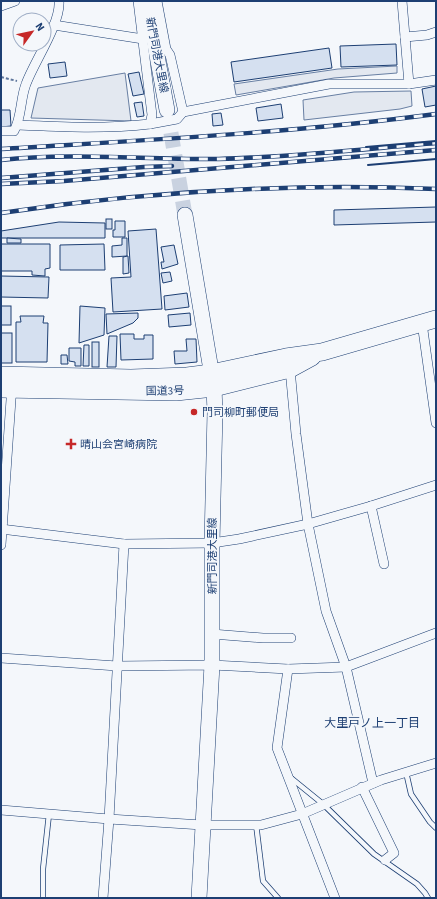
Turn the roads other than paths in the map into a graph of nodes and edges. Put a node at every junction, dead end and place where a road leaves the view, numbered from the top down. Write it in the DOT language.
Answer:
graph roads {
  1 [pos="15,1"];
  2 [pos="59,1"];
  3 [pos="138,1"];
  4 [pos="146,1"];
  5 [pos="157,1"];
  6 [pos="402,1"];
  7 [pos="1,6"];
  8 [pos="54,24"];
  9 [pos="436,32"];
  10 [pos="405,37"];
  11 [pos="143,39"];
  12 [pos="436,80"];
  13 [pos="409,84"];
  14 [pos="168,110"];
  15 [pos="183,112"];
  16 [pos="150,124"];
  17 [pos="17,125"];
  18 [pos="1,132"];
  19 [pos="186,216"];
  20 [pos="429,321"];
  21 [pos="322,352"];
  22 [pos="290,369"];
  23 [pos="212,381"];
  24 [pos="7,382"];
  25 [pos="436,423"];
  26 [pos="436,484"];
  27 [pos="371,506"];
  28 [pos="308,524"];
  29 [pos="2,529"];
  30 [pos="212,543"];
  31 [pos="124,544"];
  32 [pos="1,545"];
  33 [pos="384,564"];
  34 [pos="436,633"];
  35 [pos="212,634"];
  36 [pos="291,638"];
  37 [pos="1,658"];
  38 [pos="212,665"];
  39 [pos="117,666"];
  40 [pos="346,667"];
  41 [pos="288,669"];
  42 [pos="436,763"];
  43 [pos="406,772"];
  44 [pos="286,774"];
  45 [pos="373,783"];
  46 [pos="362,787"];
  47 [pos="323,804"];
  48 [pos="1,810"];
  49 [pos="49,814"];
  50 [pos="302,814"];
  51 [pos="109,819"];
  52 [pos="202,824"];
  53 [pos="256,824"];
  54 [pos="436,828"];
  55 [pos="384,860"];
  56 [pos="44,898"];
  57 [pos="103,898"];
  58 [pos="199,898"];
  59 [pos="278,898"];
  60 [pos="335,898"];
  61 [pos="428,898"];
  1 -- 7 [label="street"];
  2 -- 8 [label="street"];
  3 -- 11 [label="street"];
  4 -- 14 [label="main road, 新門司港大里線"];
  5 -- 15 [label="street"];
  6 -- 10 [label="street"];
  8 -- 11 [label="street"];
  8 -- 17 [label="street"];
  9 -- 10 [label="street"];
  10 -- 13 [label="street"];
  11 -- 16 [label="street"];
  12 -- 13 [label="street"];
  13 -- 15 [label="street"];
  15 -- 16 [label="street"];
  16 -- 17 [label="street"];
  17 -- 18 [label="street"];
  19 -- 23 [label="main road, 新門司港大里線"];
  20 -- 21 [label="highway, 国道3号"];
  20 -- 25 [label="street"];
  21 -- 22 [label="highway, 国道3号"];
  21 -- 23 [label="highway, 国道3号"];
  22 -- 23 [label="highway, 国道3号"];
  22 -- 28 [label="street"];
  23 -- 24 [label="highway, 国道3号"];
  23 -- 30 [label="main road, 新門司港大里線"];
  24 -- 29 [label="street"];
  26 -- 27 [label="street"];
  27 -- 28 [label="street"];
  27 -- 33 [label="street"];
  28 -- 30 [label="street"];
  28 -- 40 [label="street"];
  29 -- 31 [label="street"];
  29 -- 32 [label="street"];
  30 -- 31 [label="street"];
  30 -- 35 [label="main road, 新門司港大里線"];
  31 -- 39 [label="street"];
  34 -- 40 [label="street"];
  35 -- 36 [label="street"];
  35 -- 38 [label="main road, 新門司港大里線"];
  37 -- 39 [label="street"];
  38 -- 39 [label="street"];
  38 -- 41 [label="street"];
  38 -- 52 [label="main road, 新門司港大里線"];
  39 -- 51 [label="street"];
  40 -- 41 [label="street"];
  40 -- 45 [label="street"];
  41 -- 44 [label="street"];
  42 -- 43 [label="street"];
  43 -- 45 [label="street"];
  43 -- 54 [label="lane"];
  44 -- 47 [label="lane"];
  44 -- 50 [label="street"];
  45 -- 46 [label="street"];
  46 -- 47 [label="street"];
  46 -- 55 [label="street"];
  47 -- 50 [label="street"];
  47 -- 55 [label="lane"];
  48 -- 49 [label="street"];
  49 -- 51 [label="street"];
  49 -- 56 [label="lane"];
  50 -- 53 [label="street"];
  50 -- 60 [label="street"];
  51 -- 52 [label="street"];
  51 -- 57 [label="street"];
  52 -- 53 [label="street"];
  52 -- 58 [label="main road, 新門司港大里線"];
  53 -- 59 [label="lane"];
  55 -- 61 [label="lane"];
}
